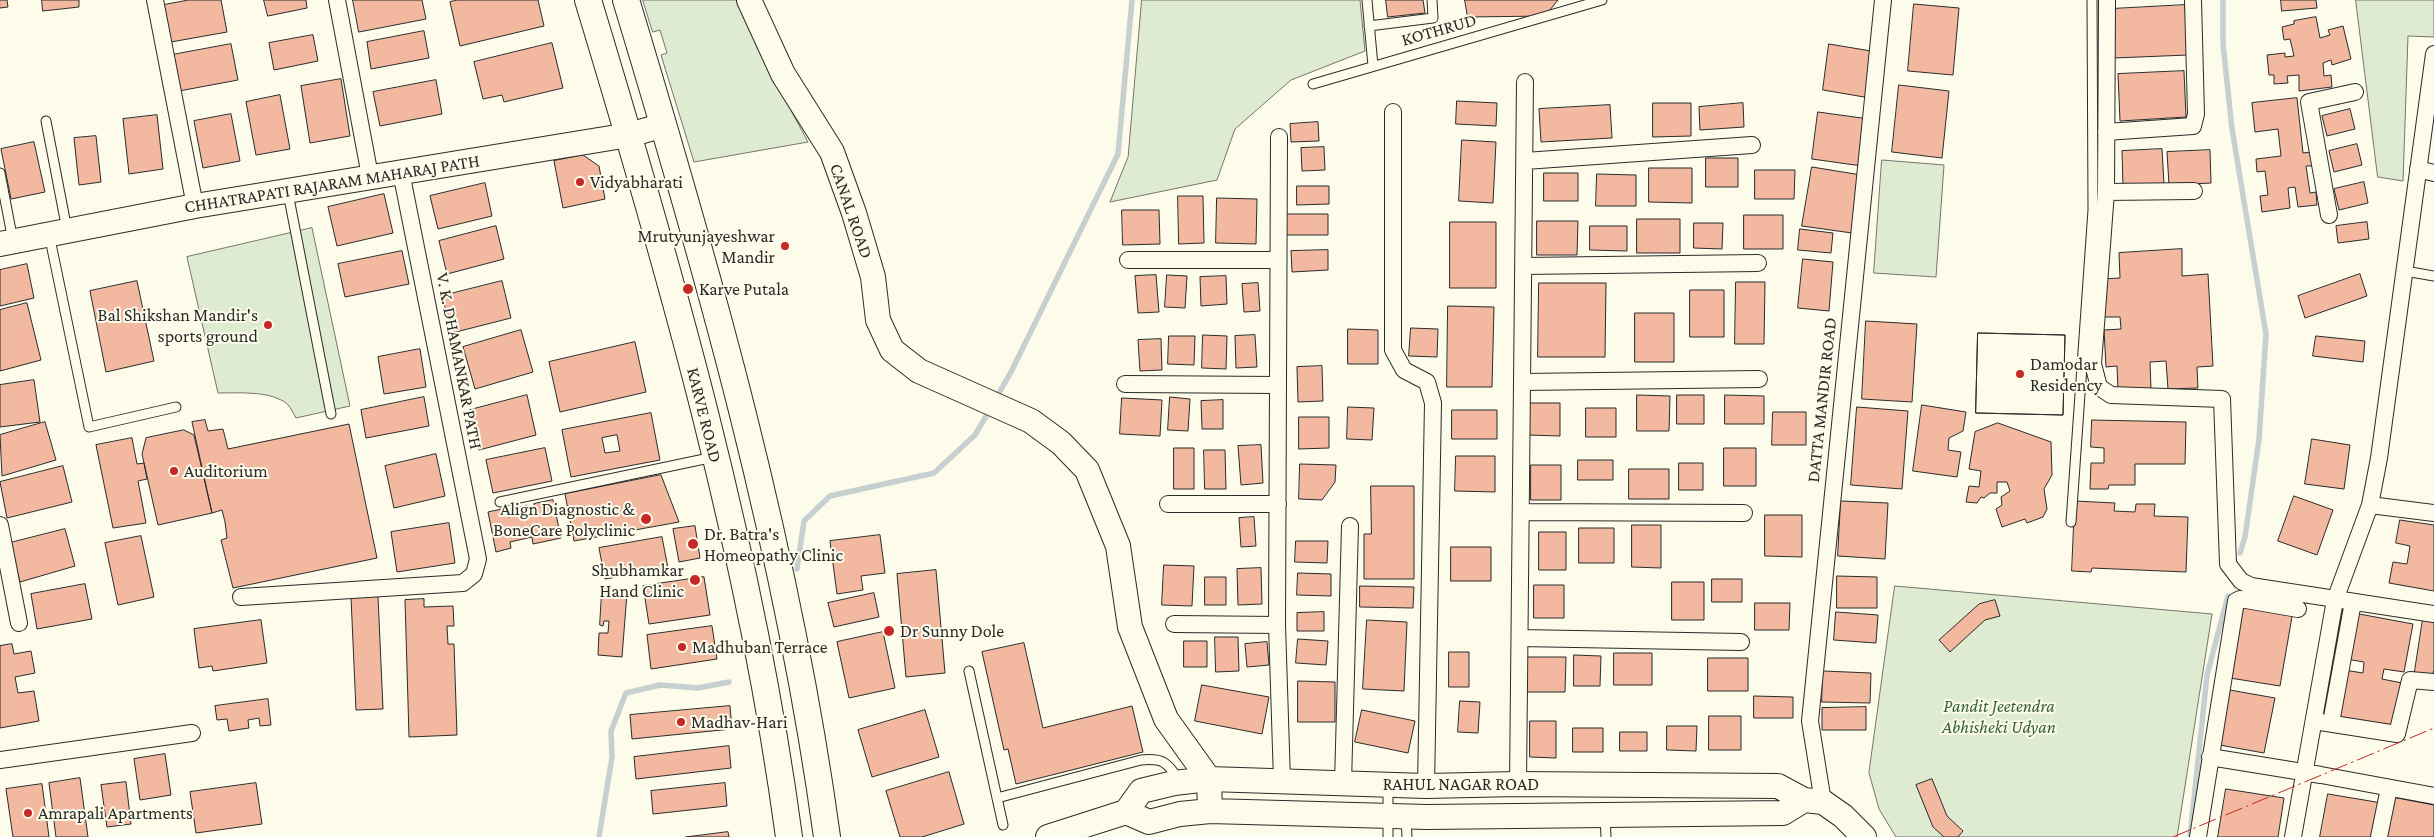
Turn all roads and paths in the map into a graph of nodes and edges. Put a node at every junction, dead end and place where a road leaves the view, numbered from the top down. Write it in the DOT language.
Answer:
graph roads {
  1 [pos="155,0"];
  2 [pos="337,0"];
  3 [pos="588,0"];
  4 [pos="626,0"];
  5 [pos="749,0"];
  6 [pos="1367,0"];
  7 [pos="1432,0"];
  8 [pos="1602,0"];
  9 [pos="1883,0"];
  10 [pos="2092,0"];
  11 [pos="2107,0"];
  12 [pos="2193,0"];
  13 [pos="1369,26"];
  14 [pos="2434,54"];
  15 [pos="1372,66"];
  16 [pos="1526,82"];
  17 [pos="1313,84"];
  18 [pos="2355,92"];
  19 [pos="1393,112"];
  20 [pos="46,121"];
  21 [pos="664,126"];
  22 [pos="2106,132"];
  23 [pos="628,135"];
  24 [pos="1279,138"];
  25 [pos="1752,145"];
  26 [pos="1525,161"];
  27 [pos="2426,171"];
  28 [pos="401,172"];
  29 [pos="0,173"];
  30 [pos="370,176"];
  31 [pos="288,190"];
  32 [pos="2194,191"];
  33 [pos="2106,192"];
  34 [pos="196,206"];
  35 [pos="2329,214"];
  36 [pos="58,232"];
  37 [pos="6,242"];
  38 [pos="1128,260"];
  39 [pos="1278,260"];
  40 [pos="1758,264"];
  41 [pos="1524,266"];
  42 [pos="2405,271"];
  43 [pos="2434,276"];
  44 [pos="1759,379"];
  45 [pos="1522,382"];
  46 [pos="1125,384"];
  47 [pos="1278,386"];
  48 [pos="176,407"];
  49 [pos="331,414"];
  50 [pos="714,457"];
  51 [pos="500,502"];
  52 [pos="1168,504"];
  53 [pos="1278,504"];
  54 [pos="2370,505"];
  55 [pos="1521,512"];
  56 [pos="1744,512"];
  57 [pos="2434,512"];
  58 [pos="2071,522"];
  59 [pos="0,525"];
  60 [pos="1350,526"];
  61 [pos="2,542"];
  62 [pos="241,597"];
  63 [pos="2335,600"];
  64 [pos="2353,602"];
  65 [pos="2298,609"];
  66 [pos="2434,614"];
  67 [pos="19,623"];
  68 [pos="1174,624"];
  69 [pos="1277,625"];
  70 [pos="1520,638"];
  71 [pos="1741,642"];
  72 [pos="969,671"];
  73 [pos="2434,682"];
  74 [pos="2314,721"];
  75 [pos="2331,723"];
  76 [pos="192,733"];
  77 [pos="2210,758"];
  78 [pos="0,760"];
  79 [pos="2305,772"];
  80 [pos="1209,779"];
  81 [pos="1282,781"];
  82 [pos="1181,782"];
  83 [pos="1342,783"];
  84 [pos="1518,784"];
  85 [pos="1388,785"];
  86 [pos="1426,786"];
  87 [pos="2389,788"];
  88 [pos="2434,796"];
  89 [pos="997,798"];
  90 [pos="1813,801"];
  91 [pos="1210,811"];
  92 [pos="1126,812"];
  93 [pos="1003,825"];
  94 [pos="1397,826"];
  95 [pos="1606,826"];
  96 [pos="789,837"];
  97 [pos="827,837"];
  98 [pos="1048,837"];
  99 [pos="1864,837"];
  100 [pos="2198,837"];
  101 [pos="2292,837"];
  102 [pos="2379,837"];
  1 -- 34 [label="street"];
  2 -- 30 [label="street"];
  3 -- 23 [label="main road, KARVE ROAD"];
  4 -- 21 [label="main road"];
  5 -- 80 [label="street, CANAL ROAD"];
  6 -- 13 [label="lane"];
  7 -- 13 [label="lane"];
  8 -- 15 [label="lane, KOTHRUD"];
  9 -- 90 [label="street, DATTA MANDIR ROAD"];
  10 -- 58 [label="lane"];
  11 -- 22 [label="street"];
  12 -- 22 [label="street"];
  13 -- 15 [label="lane"];
  14 -- 27 [label="street"];
  15 -- 17 [label="lane, KOTHRUD"];
  16 -- 26 [label="street"];
  18 -- 35 [label="street"];
  19 -- 86 [label="street"];
  20 -- 36 [label="lane"];
  21 -- 23 [label="street, CHHATRAPATI RAJARAM MAHARAJ PATH"];
  21 -- 97 [label="main road"];
  22 -- 33 [label="street"];
  23 -- 28 [label="street, CHHATRAPATI RAJARAM MAHARAJ PATH"];
  23 -- 50 [label="main road, KARVE ROAD"];
  24 -- 39 [label="street"];
  25 -- 26 [label="street"];
  26 -- 41 [label="street"];
  27 -- 42 [label="street"];
  28 -- 30 [label="street, CHHATRAPATI RAJARAM MAHARAJ PATH"];
  28 -- 62 [label="street, V. K. DHAMANKAR PATH"];
  29 -- 37 [label="lane"];
  30 -- 31 [label="street, CHHATRAPATI RAJARAM MAHARAJ PATH"];
  31 -- 34 [label="street, CHHATRAPATI RAJARAM MAHARAJ PATH"];
  31 -- 49 [label="lane"];
  32 -- 33 [label="street"];
  33 -- 63 [label="street"];
  34 -- 36 [label="street, CHHATRAPATI RAJARAM MAHARAJ PATH"];
  36 -- 37 [label="street, CHHATRAPATI RAJARAM MAHARAJ PATH"];
  36 -- 48 [label="lane"];
  38 -- 39 [label="street"];
  39 -- 47 [label="street"];
  40 -- 41 [label="street"];
  41 -- 45 [label="street"];
  42 -- 43 [label="lane"];
  42 -- 54 [label="street"];
  44 -- 45 [label="street"];
  45 -- 55 [label="street"];
  46 -- 47 [label="street"];
  47 -- 53 [label="street"];
  50 -- 51 [label="lane"];
  50 -- 96 [label="main road, KARVE ROAD"];
  52 -- 53 [label="street"];
  53 -- 69 [label="street"];
  54 -- 57 [label="street"];
  54 -- 63 [label="street"];
  55 -- 56 [label="street"];
  55 -- 70 [label="street"];
  59 -- 61 [label="street"];
  60 -- 83 [label="street"];
  61 -- 67 [label="street"];
  63 -- 64 [label="street"];
  63 -- 74 [label="street"];
  64 -- 66 [label="street"];
  64 -- 75 [label="street"];
  65 -- 77 [label="street"];
  68 -- 69 [label="street"];
  69 -- 81 [label="street"];
  70 -- 71 [label="street"];
  70 -- 84 [label="street"];
  72 -- 89 [label="lane"];
  73 -- 75 [label="street"];
  74 -- 75 [label="street"];
  74 -- 79 [label="street"];
  76 -- 78 [label="street"];
  77 -- 79 [label="street"];
  77 -- 100 [label="street"];
  79 -- 87 [label="street"];
  79 -- 101 [label="street"];
  80 -- 81 [label="street, RAHUL NAGAR ROAD"];
  80 -- 82 [label="street, RAHUL NAGAR ROAD"];
  80 -- 91 [label="street"];
  81 -- 83 [label="street, RAHUL NAGAR ROAD"];
  82 -- 89 [label="lane"];
  82 -- 92 [label="street, RAHUL NAGAR ROAD"];
  83 -- 85 [label="street, RAHUL NAGAR ROAD"];
  84 -- 86 [label="street, RAHUL NAGAR ROAD"];
  84 -- 90 [label="street, RAHUL NAGAR ROAD"];
  85 -- 86 [label="street, RAHUL NAGAR ROAD"];
  85 -- 94 [label="lane"];
  87 -- 88 [label="street"];
  87 -- 102 [label="street"];
  89 -- 93 [label="lane"];
  90 -- 95 [label="street, RAHUL NAGAR ROAD"];
  90 -- 99 [label="street"];
  91 -- 92 [label="street, RAHUL NAGAR ROAD"];
  91 -- 94 [label="street, RAHUL NAGAR ROAD"];
  92 -- 98 [label="street"];
  94 -- 95 [label="street, RAHUL NAGAR ROAD"];
}
